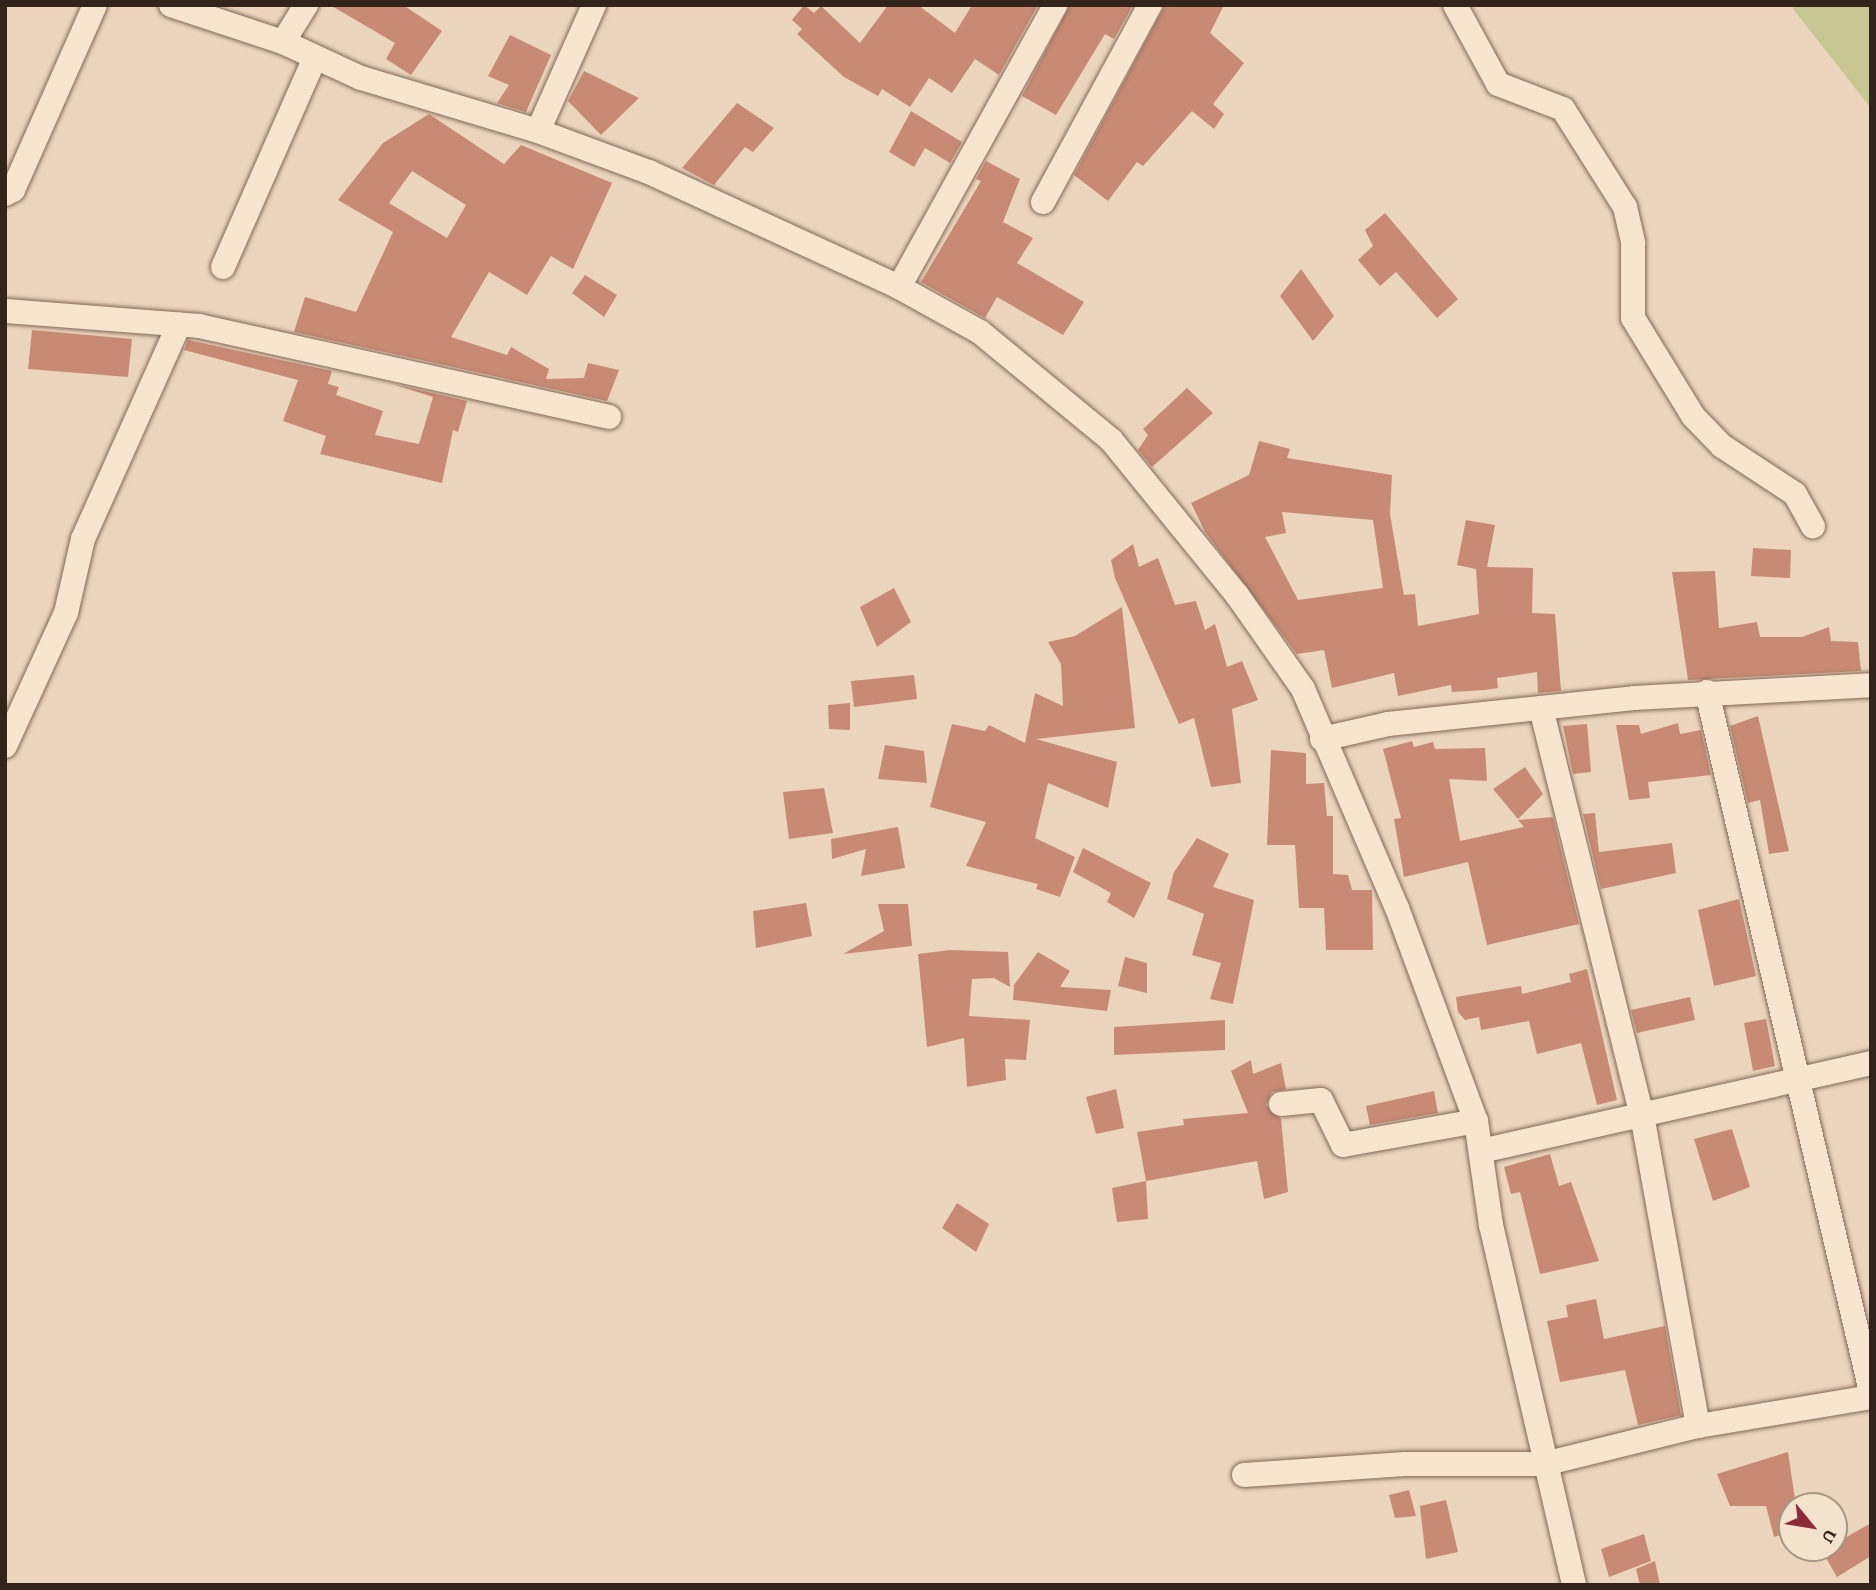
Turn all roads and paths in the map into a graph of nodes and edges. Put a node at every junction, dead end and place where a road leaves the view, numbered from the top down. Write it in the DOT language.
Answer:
graph roads {
  1 [pos="96,5"];
  2 [pos="171,5"];
  3 [pos="306,5"];
  4 [pos="594,5"];
  5 [pos="1055,5"];
  6 [pos="1150,5"];
  7 [pos="1455,5"];
  8 [pos="283,42"];
  9 [pos="314,57"];
  10 [pos="538,131"];
  11 [pos="5,194"];
  12 [pos="1043,202"];
  13 [pos="223,267"];
  14 [pos="900,287"];
  15 [pos="5,311"];
  16 [pos="179,324"];
  17 [pos="609,417"];
  18 [pos="1813,526"];
  19 [pos="1871,685"];
  20 [pos="1707,692"];
  21 [pos="1541,708"];
  22 [pos="1322,739"];
  23 [pos="5,746"];
  24 [pos="1871,1063"];
  25 [pos="1799,1078"];
  26 [pos="1280,1104"];
  27 [pos="1642,1115"];
  28 [pos="1476,1121"];
  29 [pos="1481,1152"];
  30 [pos="1871,1394"];
  31 [pos="1698,1426"];
  32 [pos="1544,1464"];
  33 [pos="1244,1475"];
  34 [pos="1574,1585"];
  1 -- 11 [label="street"];
  2 -- 8 [label="street"];
  3 -- 8 [label="street"];
  4 -- 10 [label="street"];
  5 -- 14 [label="street"];
  6 -- 12 [label="street"];
  7 -- 18 [label="street"];
  8 -- 9 [label="street"];
  9 -- 10 [label="street"];
  9 -- 13 [label="street"];
  10 -- 14 [label="street"];
  14 -- 22 [label="street"];
  15 -- 16 [label="street"];
  16 -- 17 [label="street"];
  16 -- 23 [label="street"];
  19 -- 20 [label="street"];
  20 -- 21 [label="street"];
  20 -- 25 [label="street"];
  21 -- 22 [label="street"];
  21 -- 27 [label="street"];
  22 -- 28 [label="street"];
  24 -- 25 [label="street"];
  25 -- 27 [label="street"];
  25 -- 30 [label="street"];
  26 -- 28 [label="street"];
  27 -- 29 [label="street"];
  27 -- 31 [label="street"];
  28 -- 29 [label="street"];
  29 -- 32 [label="street"];
  30 -- 31 [label="street"];
  31 -- 32 [label="street"];
  32 -- 33 [label="street"];
  32 -- 34 [label="street"];
}
